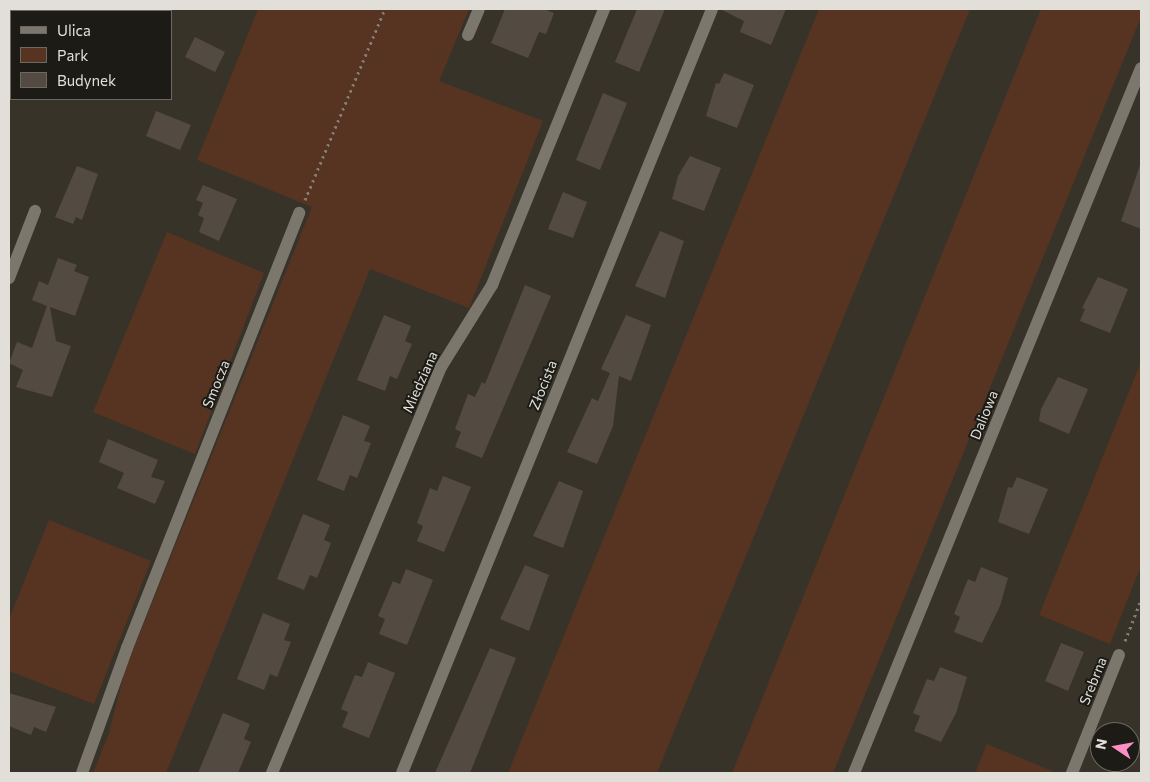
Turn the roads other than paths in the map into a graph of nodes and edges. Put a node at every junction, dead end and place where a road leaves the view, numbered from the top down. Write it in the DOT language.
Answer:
graph roads {
  1 [pos="479,9"];
  2 [pos="604,9"];
  3 [pos="712,9"];
  4 [pos="468,35"];
  5 [pos="1141,68"];
  6 [pos="35,211"];
  7 [pos="299,212"];
  8 [pos="9,278"];
  9 [pos="1119,655"];
  10 [pos="82,773"];
  11 [pos="272,773"];
  12 [pos="402,773"];
  13 [pos="854,773"];
  14 [pos="1072,773"];
  1 -- 4 [label="street"];
  2 -- 11 [label="street, Miedziana"];
  3 -- 12 [label="street, Złocista"];
  5 -- 13 [label="street, Daliowa"];
  6 -- 8 [label="street"];
  7 -- 10 [label="street, Smocza"];
  9 -- 14 [label="street, Srebrna"];
}
